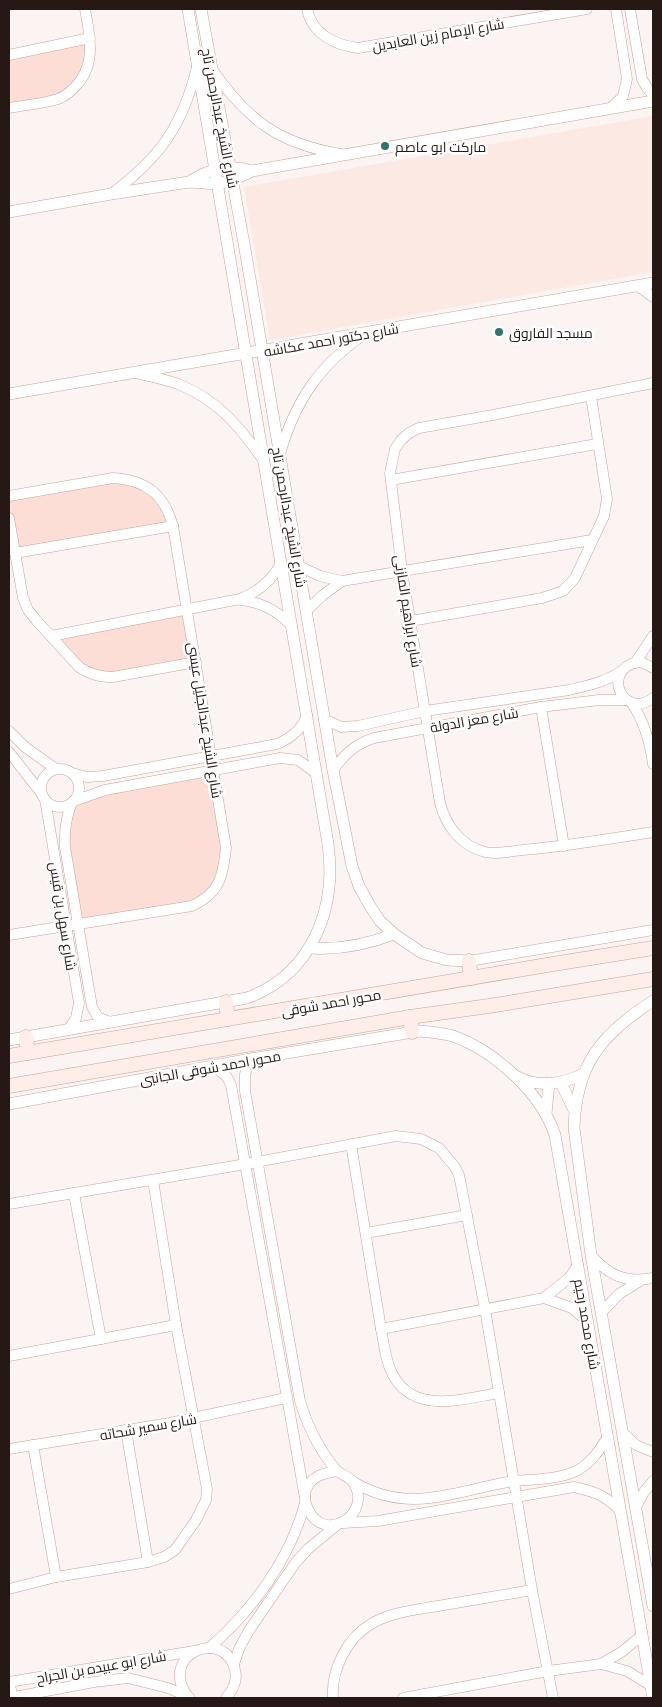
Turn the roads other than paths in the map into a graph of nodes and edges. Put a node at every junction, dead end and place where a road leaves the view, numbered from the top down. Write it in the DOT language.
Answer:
graph roads {
  1 [pos="85,9"];
  2 [pos="188,9"];
  3 [pos="201,9"];
  4 [pos="306,9"];
  5 [pos="520,9"];
  6 [pos="587,9"];
  7 [pos="616,9"];
  8 [pos="630,9"];
  9 [pos="522,20"];
  10 [pos="203,21"];
  11 [pos="190,23"];
  12 [pos="90,38"];
  13 [pos="9,55"];
  14 [pos="198,66"];
  15 [pos="210,67"];
  16 [pos="653,95"];
  17 [pos="653,101"];
  18 [pos="9,108"];
  19 [pos="611,108"];
  20 [pos="344,154"];
  21 [pos="230,167"];
  22 [pos="215,169"];
  23 [pos="252,172"];
  24 [pos="233,180"];
  25 [pos="189,182"];
  26 [pos="218,184"];
  27 [pos="111,194"];
  28 [pos="9,212"];
  29 [pos="653,283"];
  30 [pos="638,286"];
  31 [pos="653,297"];
  32 [pos="366,332"];
  33 [pos="262,351"];
  34 [pos="246,354"];
  35 [pos="135,372"];
  36 [pos="653,382"];
  37 [pos="9,394"];
  38 [pos="591,396"];
  39 [pos="597,444"];
  40 [pos="280,456"];
  41 [pos="264,462"];
  42 [pos="391,480"];
  43 [pos="9,496"];
  44 [pos="9,518"];
  45 [pos="173,526"];
  46 [pos="592,540"];
  47 [pos="15,553"];
  48 [pos="281,563"];
  49 [pos="299,566"];
  50 [pos="402,572"];
  51 [pos="342,581"];
  52 [pos="240,600"];
  53 [pos="188,611"];
  54 [pos="306,611"];
  55 [pos="411,620"];
  56 [pos="292,626"];
  57 [pos="50,636"];
  58 [pos="653,636"];
  59 [pos="196,662"];
  60 [pos="635,663"];
  61 [pos="653,668"];
  62 [pos="620,672"];
  63 [pos="653,698"];
  64 [pos="629,701"];
  65 [pos="541,707"];
  66 [pos="425,711"];
  67 [pos="307,716"];
  68 [pos="324,719"];
  69 [pos="428,727"];
  70 [pos="9,731"];
  71 [pos="9,752"];
  72 [pos="212,755"];
  73 [pos="653,764"];
  74 [pos="56,769"];
  75 [pos="214,769"];
  76 [pos="333,770"];
  77 [pos="72,773"];
  78 [pos="316,773"];
  79 [pos="44,797"];
  80 [pos="73,801"];
  81 [pos="653,832"];
  82 [pos="564,846"];
  83 [pos="78,924"];
  84 [pos="66,926"];
  85 [pos="653,930"];
  86 [pos="394,934"];
  87 [pos="9,935"];
  88 [pos="309,948"];
  89 [pos="653,948"];
  90 [pos="469,961"];
  91 [pos="472,978"];
  92 [pos="653,979"];
  93 [pos="653,1001"];
  94 [pos="226,1002"];
  95 [pos="410,1017"];
  96 [pos="228,1019"];
  97 [pos="110,1022"];
  98 [pos="68,1030"];
  99 [pos="412,1032"];
  100 [pos="26,1037"];
  101 [pos="9,1040"];
  102 [pos="28,1053"];
  103 [pos="9,1056"];
  104 [pos="251,1060"];
  105 [pos="214,1066"];
  106 [pos="513,1074"];
  107 [pos="583,1074"];
  108 [pos="555,1083"];
  109 [pos="9,1086"];
  110 [pos="9,1104"];
  111 [pos="574,1110"];
  112 [pos="546,1114"];
  113 [pos="351,1144"];
  114 [pos="258,1162"];
  115 [pos="246,1164"];
  116 [pos="153,1180"];
  117 [pos="74,1194"];
  118 [pos="9,1204"];
  119 [pos="467,1214"];
  120 [pos="366,1233"];
  121 [pos="591,1255"];
  122 [pos="578,1265"];
  123 [pos="653,1278"];
  124 [pos="641,1280"];
  125 [pos="544,1298"];
  126 [pos="485,1309"];
  127 [pos="601,1312"];
  128 [pos="588,1322"];
  129 [pos="176,1325"];
  130 [pos="381,1329"];
  131 [pos="101,1339"];
  132 [pos="9,1356"];
  133 [pos="611,1373"];
  134 [pos="598,1376"];
  135 [pos="499,1393"];
  136 [pos="286,1398"];
  137 [pos="194,1418"];
  138 [pos="126,1430"];
  139 [pos="622,1433"];
  140 [pos="607,1438"];
  141 [pos="33,1445"];
  142 [pos="9,1449"];
  143 [pos="653,1452"];
  144 [pos="337,1471"];
  145 [pos="352,1481"];
  146 [pos="515,1481"];
  147 [pos="653,1481"];
  148 [pos="518,1497"];
  149 [pos="305,1500"];
  150 [pos="636,1507"];
  151 [pos="619,1510"];
  152 [pos="340,1524"];
  153 [pos="148,1562"];
  154 [pos="648,1573"];
  155 [pos="631,1575"];
  156 [pos="56,1577"];
  157 [pos="9,1589"];
  158 [pos="532,1590"];
  159 [pos="653,1606"];
  160 [pos="642,1636"];
  161 [pos="209,1648"];
  162 [pos="194,1651"];
  163 [pos="234,1664"];
  164 [pos="601,1664"];
  165 [pos="548,1671"];
  166 [pos="9,1682"];
  167 [pos="650,1685"];
  168 [pos="234,1686"];
  169 [pos="9,1698"];
  170 [pos="13,1698"];
  171 [pos="189,1698"];
  172 [pos="226,1698"];
  173 [pos="237,1698"];
  174 [pos="333,1698"];
  175 [pos="403,1698"];
  176 [pos="553,1698"];
  177 [pos="653,1698"];
  1 -- 12 [label="street"];
  2 -- 11 [label="street, شارع الشيخ عبدالرحمن تاج"];
  3 -- 10 [label="street, شارع الشيخ عبدالرحمن تاج"];
  4 -- 9 [label="street, شارع الإمام زين العابدين"];
  5 -- 9 [label="street"];
  6 -- 9 [label="street, شارع الإمام زين العابدين"];
  7 -- 19 [label="street"];
  8 -- 16 [label="street"];
  10 -- 11 [label="street"];
  10 -- 15 [label="street, شارع الشيخ عبدالرحمن تاج"];
  11 -- 14 [label="street, شارع الشيخ عبدالرحمن تاج"];
  12 -- 13 [label="street"];
  12 -- 18 [label="street"];
  14 -- 22 [label="street, شارع الشيخ عبدالرحمن تاج"];
  14 -- 27 [label="street"];
  15 -- 20 [label="street"];
  15 -- 21 [label="street, شارع الشيخ عبدالرحمن تاج"];
  17 -- 19 [label="street"];
  19 -- 20 [label="street"];
  20 -- 23 [label="street"];
  21 -- 22 [label="street"];
  21 -- 23 [label="street"];
  21 -- 24 [label="street, شارع الشيخ عبدالرحمن تاج"];
  22 -- 25 [label="street"];
  22 -- 26 [label="street, شارع الشيخ عبدالرحمن تاج"];
  23 -- 24 [label="street"];
  24 -- 26 [label="street"];
  24 -- 33 [label="street, شارع الشيخ عبدالرحمن تاج"];
  25 -- 26 [label="street"];
  25 -- 27 [label="street"];
  26 -- 34 [label="street, شارع الشيخ عبدالرحمن تاج"];
  27 -- 28 [label="street"];
  29 -- 30 [label="street, شارع دكتور احمد عكاشه"];
  30 -- 31 [label="street"];
  30 -- 32 [label="street, شارع دكتور احمد عكاشه"];
  32 -- 33 [label="street, شارع دكتور احمد عكاشه"];
  32 -- 40 [label="street"];
  33 -- 34 [label="street, شارع دكتور احمد عكاشه"];
  33 -- 40 [label="street, شارع الشيخ عبدالرحمن تاج"];
  34 -- 35 [label="street, شارع دكتور احمد عكاشه"];
  34 -- 41 [label="street, شارع الشيخ عبدالرحمن تاج"];
  35 -- 37 [label="street, شارع دكتور احمد عكاشه"];
  35 -- 41 [label="street"];
  36 -- 38 [label="street, شارع ابراهيم المازنى"];
  38 -- 39 [label="street"];
  38 -- 42 [label="street, شارع ابراهيم المازنى"];
  39 -- 42 [label="street"];
  39 -- 46 [label="street"];
  40 -- 49 [label="street, شارع الشيخ عبدالرحمن تاج"];
  41 -- 48 [label="street, شارع الشيخ عبدالرحمن تاج"];
  42 -- 50 [label="street, شارع ابراهيم المازنى"];
  43 -- 45 [label="street, شارع الشيخ عبدالجليل عيسى"];
  44 -- 47 [label="street"];
  45 -- 47 [label="street"];
  45 -- 53 [label="street, شارع الشيخ عبدالجليل عيسى"];
  46 -- 50 [label="street"];
  46 -- 55 [label="street"];
  47 -- 57 [label="street"];
  48 -- 52 [label="street"];
  48 -- 56 [label="street, شارع الشيخ عبدالرحمن تاج"];
  49 -- 51 [label="street"];
  49 -- 54 [label="street, شارع الشيخ عبدالرحمن تاج"];
  50 -- 51 [label="street"];
  50 -- 55 [label="street, شارع ابراهيم المازنى"];
  51 -- 54 [label="street"];
  52 -- 53 [label="street"];
  52 -- 56 [label="street"];
  53 -- 57 [label="street"];
  53 -- 59 [label="street, شارع الشيخ عبدالجليل عيسى"];
  54 -- 68 [label="street, شارع الشيخ عبدالرحمن تاج"];
  55 -- 66 [label="street, شارع ابراهيم المازنى"];
  56 -- 67 [label="street, شارع الشيخ عبدالرحمن تاج"];
  57 -- 59 [label="street"];
  58 -- 60 [label="street"];
  59 -- 72 [label="street, شارع الشيخ عبدالجليل عيسى"];
  60 -- 61 [label="street"];
  60 -- 62 [label="street, شارع معز الدولة"];
  62 -- 64 [label="street"];
  62 -- 66 [label="street, شارع معز الدولة"];
  63 -- 64 [label="street, شارع معز الدولة"];
  64 -- 65 [label="street, شارع معز الدولة"];
  64 -- 73 [label="street"];
  65 -- 69 [label="street, شارع معز الدولة"];
  65 -- 82 [label="street"];
  66 -- 68 [label="street, شارع معز الدولة"];
  66 -- 69 [label="street, شارع ابراهيم المازنى"];
  67 -- 72 [label="street"];
  67 -- 78 [label="street, شارع الشيخ عبدالرحمن تاج"];
  68 -- 76 [label="street, شارع الشيخ عبدالرحمن تاج"];
  69 -- 76 [label="street, شارع معز الدولة"];
  69 -- 82 [label="street, شارع ابراهيم المازنى"];
  70 -- 74 [label="street"];
  71 -- 79 [label="street"];
  72 -- 75 [label="street, شارع الشيخ عبدالجليل عيسى"];
  72 -- 77 [label="street"];
  74 -- 77 [label="street"];
  74 -- 79 [label="street"];
  75 -- 78 [label="street"];
  75 -- 80 [label="street"];
  75 -- 83 [label="street, شارع الشيخ عبدالجليل عيسى"];
  76 -- 78 [label="street"];
  76 -- 86 [label="street, شارع الشيخ عبدالرحمن تاج"];
  77 -- 80 [label="street"];
  78 -- 88 [label="street, شارع الشيخ عبدالرحمن تاج"];
  79 -- 80 [label="street"];
  79 -- 84 [label="street, شارع سهل بن قيس"];
  80 -- 83 [label="street, شارع سهل بن قيس"];
  81 -- 82 [label="street, شارع ابراهيم المازنى"];
  83 -- 84 [label="street, شارع الشيخ عبدالجليل عيسى"];
  83 -- 97 [label="street, شارع سهل بن قيس"];
  84 -- 87 [label="street, شارع الشيخ عبدالجليل عيسى"];
  84 -- 98 [label="street, شارع سهل بن قيس"];
  85 -- 90 [label="street"];
  86 -- 88 [label="street"];
  86 -- 90 [label="street, شارع الشيخ عبدالرحمن تاج"];
  88 -- 94 [label="street"];
  89 -- 91 [label="main road, محور احمد شوقى"];
  90 -- 91 [label="main road"];
  91 -- 96 [label="main road, محور احمد شوقى"];
  92 -- 95 [label="main road, محور احمد شوقى"];
  93 -- 107 [label="street, شارع محمد رحيم"];
  94 -- 96 [label="main road"];
  94 -- 97 [label="street"];
  95 -- 99 [label="main road"];
  95 -- 109 [label="main road, محور احمد شوقى"];
  96 -- 102 [label="main road, محور احمد شوقى"];
  97 -- 98 [label="street"];
  98 -- 100 [label="street"];
  99 -- 104 [label="street, محور احمد شوقى الجانبى"];
  99 -- 106 [label="street, شارع محمد رحيم"];
  100 -- 101 [label="street"];
  100 -- 102 [label="main road"];
  102 -- 103 [label="main road, محور احمد شوقى"];
  104 -- 105 [label="street, محور احمد شوقى الجانبى"];
  104 -- 114 [label="street"];
  105 -- 110 [label="street, محور احمد شوقى الجانبى"];
  105 -- 115 [label="street"];
  106 -- 108 [label="street"];
  106 -- 112 [label="street, شارع محمد رحيم"];
  107 -- 108 [label="street"];
  107 -- 111 [label="street, شارع محمد رحيم"];
  108 -- 111 [label="street"];
  108 -- 112 [label="street"];
  111 -- 121 [label="street, شارع محمد رحيم"];
  112 -- 122 [label="street, شارع محمد رحيم"];
  113 -- 114 [label="street"];
  113 -- 119 [label="street"];
  113 -- 120 [label="street"];
  114 -- 115 [label="street"];
  114 -- 144 [label="street"];
  115 -- 116 [label="street"];
  115 -- 136 [label="street"];
  116 -- 117 [label="street"];
  116 -- 129 [label="street"];
  117 -- 118 [label="street"];
  117 -- 131 [label="street"];
  119 -- 120 [label="street"];
  119 -- 126 [label="street"];
  120 -- 130 [label="street"];
  121 -- 124 [label="street"];
  121 -- 127 [label="street, شارع محمد رحيم"];
  122 -- 125 [label="street"];
  122 -- 128 [label="street, شارع محمد رحيم"];
  123 -- 124 [label="street"];
  124 -- 127 [label="street"];
  125 -- 126 [label="street"];
  125 -- 128 [label="street"];
  126 -- 130 [label="street"];
  126 -- 135 [label="street"];
  127 -- 133 [label="street, شارع محمد رحيم"];
  128 -- 134 [label="street, شارع محمد رحيم"];
  129 -- 131 [label="street"];
  129 -- 137 [label="street"];
  130 -- 135 [label="street"];
  131 -- 132 [label="street"];
  133 -- 134 [label="street"];
  133 -- 139 [label="street, شارع محمد رحيم"];
  134 -- 140 [label="street, شارع محمد رحيم"];
  135 -- 146 [label="street"];
  136 -- 137 [label="street, شارع سمير شحاته"];
  136 -- 149 [label="street"];
  137 -- 138 [label="street, شارع سمير شحاته"];
  137 -- 153 [label="street"];
  138 -- 141 [label="street, شارع سمير شحاته"];
  138 -- 153 [label="street"];
  139 -- 143 [label="street"];
  139 -- 150 [label="street, شارع محمد رحيم"];
  140 -- 146 [label="street"];
  140 -- 151 [label="street, شارع محمد رحيم"];
  141 -- 142 [label="street, شارع سمير شحاته"];
  141 -- 156 [label="street"];
  144 -- 145 [label="street"];
  144 -- 149 [label="street"];
  145 -- 146 [label="street"];
  145 -- 152 [label="street"];
  146 -- 148 [label="street"];
  147 -- 150 [label="street"];
  148 -- 151 [label="street"];
  148 -- 152 [label="street"];
  148 -- 158 [label="street"];
  149 -- 152 [label="street"];
  149 -- 161 [label="street"];
  150 -- 154 [label="street, شارع محمد رحيم"];
  151 -- 155 [label="street, شارع محمد رحيم"];
  152 -- 163 [label="street"];
  153 -- 156 [label="street"];
  154 -- 155 [label="street"];
  154 -- 159 [label="street, شارع محمد رحيم"];
  155 -- 160 [label="street, شارع محمد رحيم"];
  156 -- 157 [label="street"];
  158 -- 165 [label="street"];
  158 -- 174 [label="street"];
  160 -- 164 [label="street"];
  160 -- 167 [label="street, شارع محمد رحيم"];
  161 -- 162 [label="street, شارع ابو عبيده بن الجراح"];
  161 -- 163 [label="street"];
  162 -- 166 [label="street, شارع ابو عبيده بن الجراح"];
  162 -- 171 [label="street"];
  163 -- 168 [label="street"];
  164 -- 165 [label="street"];
  164 -- 167 [label="street"];
  165 -- 175 [label="street"];
  165 -- 176 [label="street"];
  166 -- 170 [label="street"];
  167 -- 177 [label="street, شارع محمد رحيم"];
  168 -- 172 [label="street"];
  168 -- 173 [label="street"];
  169 -- 170 [label="street, شارع ابو عبيده بن الجراح"];
  170 -- 171 [label="street, شارع ابو عبيده بن الجراح"];
}
